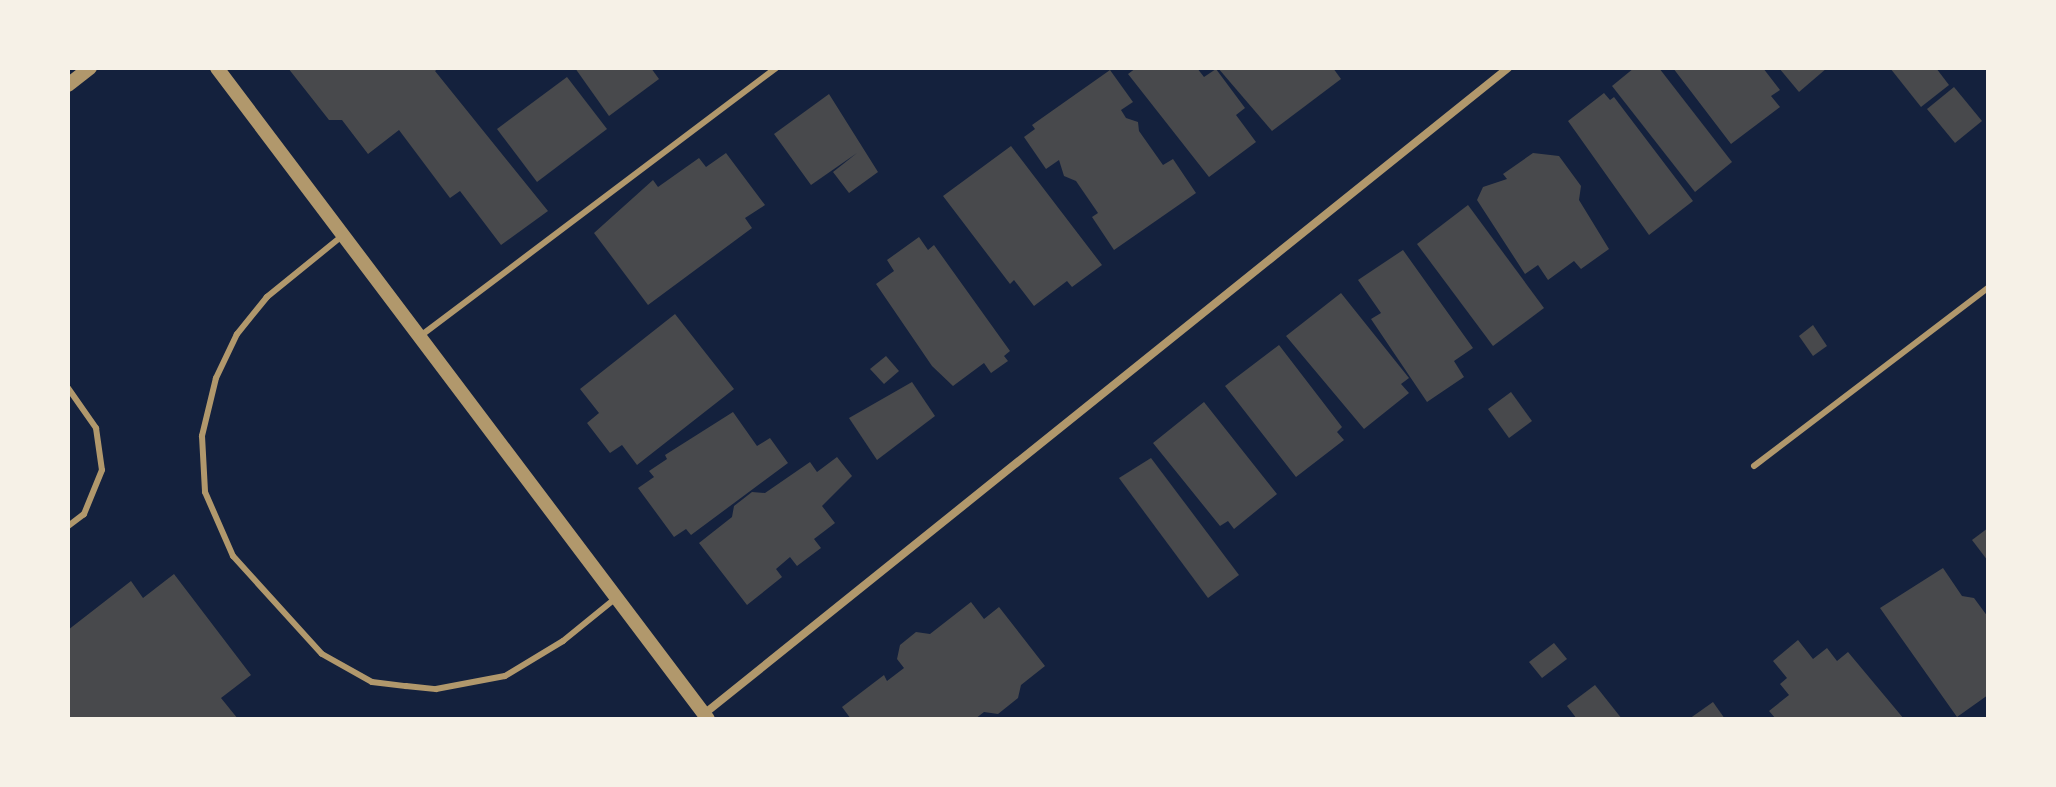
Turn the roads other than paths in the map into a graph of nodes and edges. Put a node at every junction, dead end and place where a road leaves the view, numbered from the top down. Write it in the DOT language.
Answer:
graph roads {
  1 [pos="90,68"];
  2 [pos="217,68"];
  3 [pos="776,68"];
  4 [pos="1508,68"];
  5 [pos="68,85"];
  6 [pos="342,236"];
  7 [pos="1988,288"];
  8 [pos="419,337"];
  9 [pos="68,388"];
  10 [pos="1754,466"];
  11 [pos="68,526"];
  12 [pos="616,598"];
  13 [pos="706,716"];
  1 -- 5 [label="street"];
  2 -- 6 [label="street"];
  3 -- 8 [label="lane"];
  4 -- 13 [label="street"];
  6 -- 8 [label="street"];
  6 -- 12 [label="lane"];
  7 -- 10 [label="lane"];
  8 -- 12 [label="street"];
  9 -- 11 [label="lane"];
  12 -- 13 [label="street"];
}
